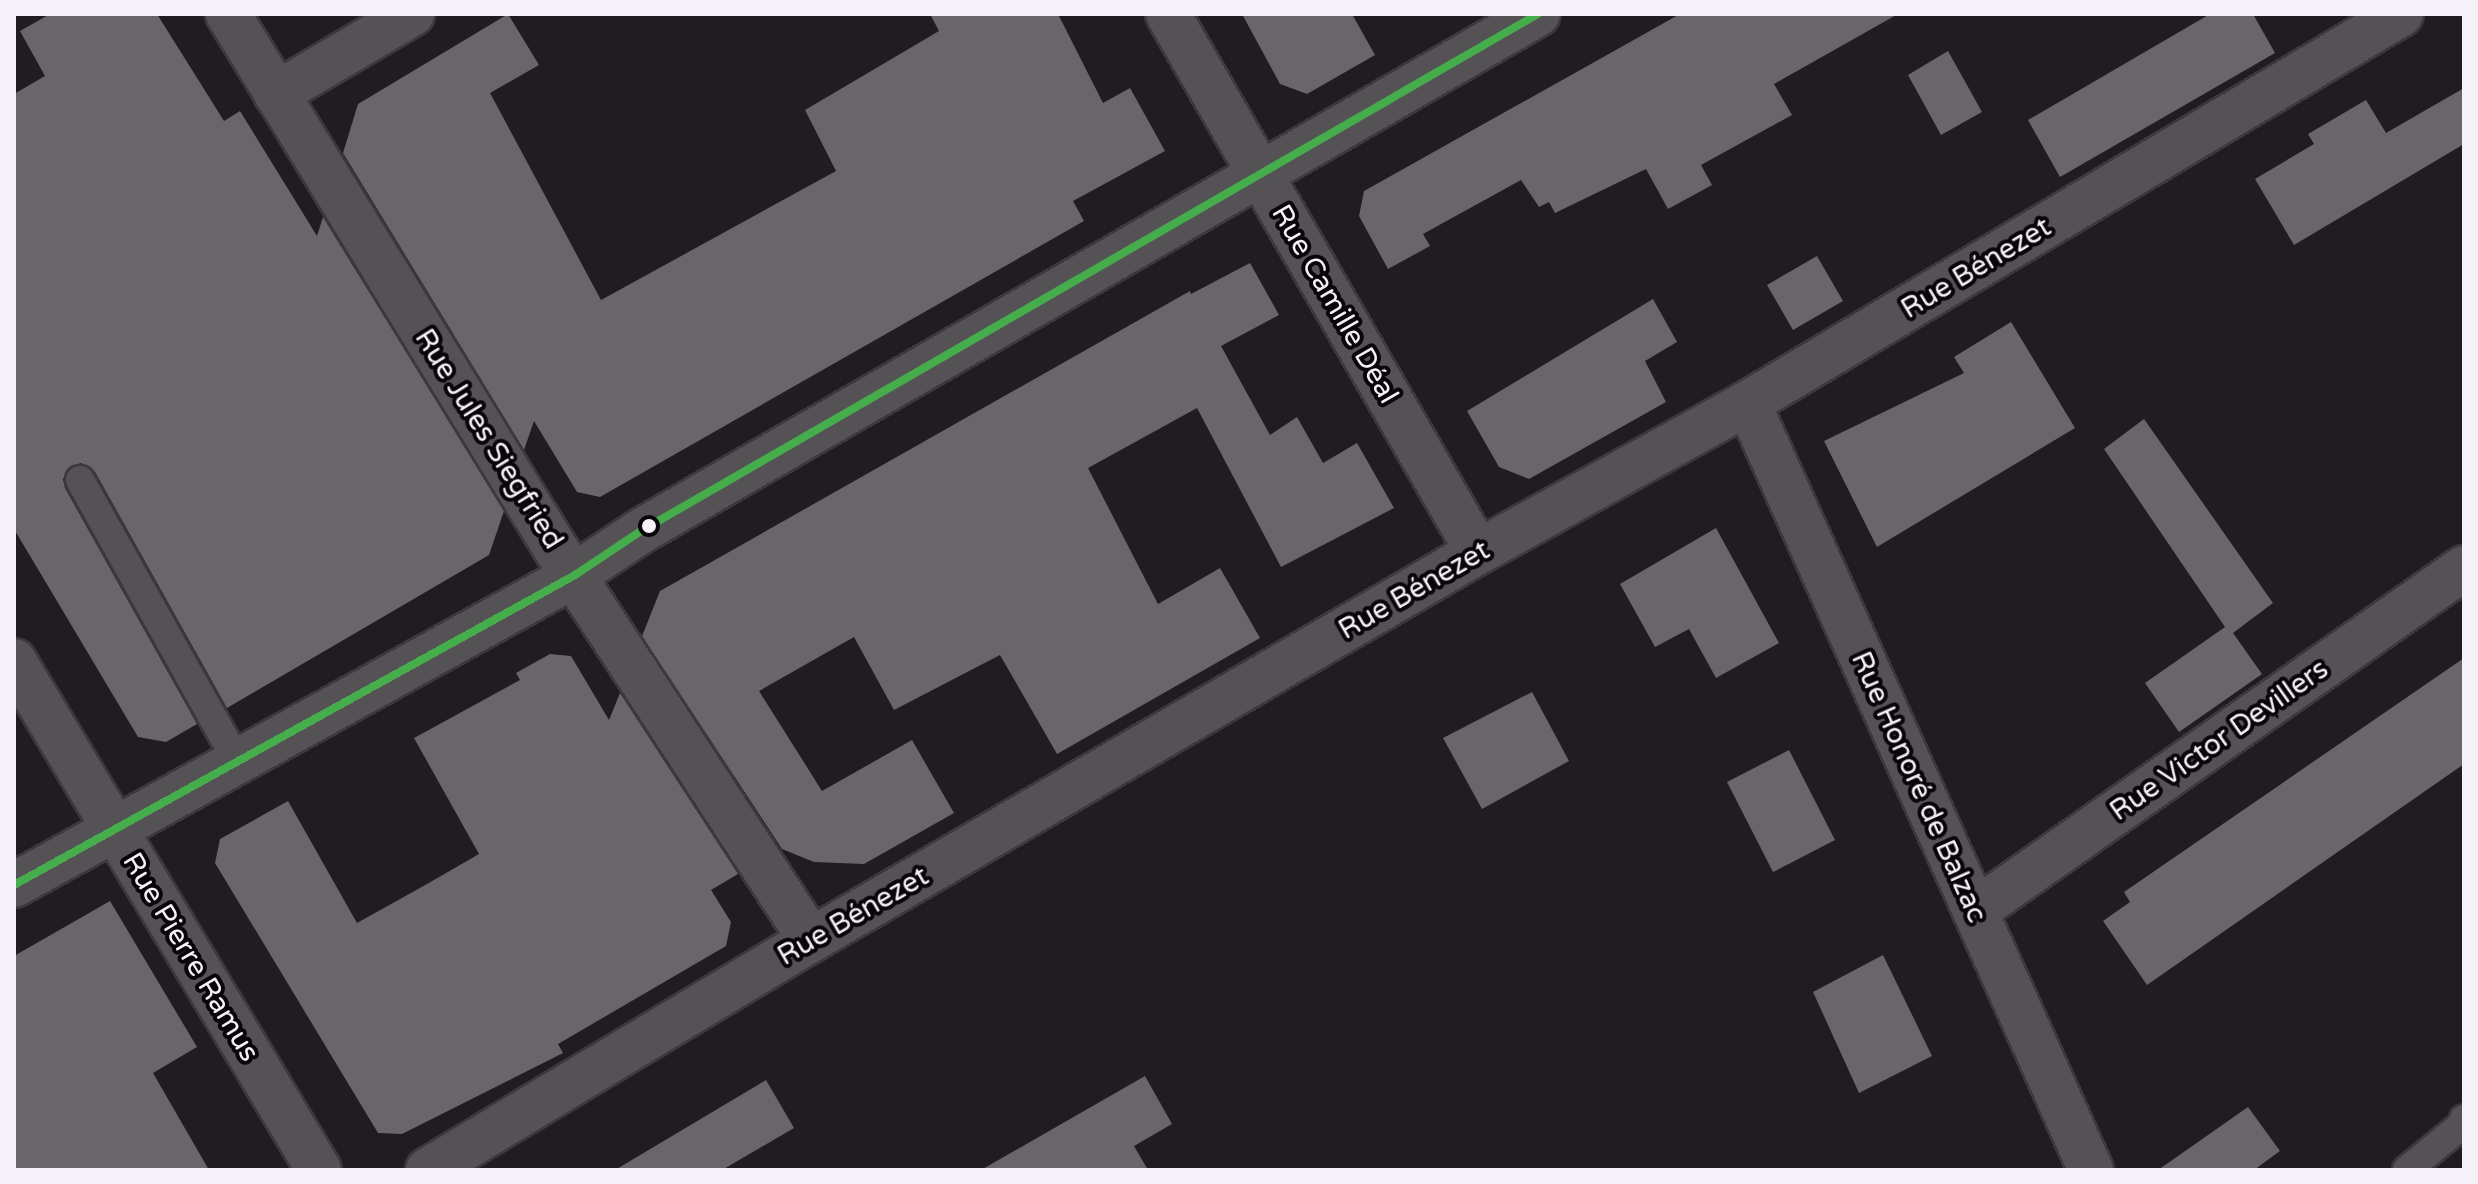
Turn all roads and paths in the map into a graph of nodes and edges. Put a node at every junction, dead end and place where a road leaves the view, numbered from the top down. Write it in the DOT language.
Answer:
graph roads {
  1 [pos="228,14"];
  2 [pos="412,14"];
  3 [pos="1168,14"];
  4 [pos="1538,14"];
  5 [pos="2401,14"];
  6 [pos="276,94"];
  7 [pos="1260,173"];
  8 [pos="1748,403"];
  9 [pos="80,480"];
  10 [pos="1478,552"];
  11 [pos="2464,568"];
  12 [pos="575,575"];
  13 [pos="14,661"];
  14 [pos="237,761"];
  15 [pos="114,828"];
  16 [pos="14,885"];
  17 [pos="1975,911"];
  18 [pos="811,940"];
  19 [pos="2464,1119"];
  20 [pos="319,1170"];
  21 [pos="428,1170"];
  22 [pos="2091,1170"];
  23 [pos="2407,1170"];
  1 -- 6 [label="street, Rue Jules Siegfried"];
  2 -- 6 [label="street"];
  3 -- 7 [label="street, Rue Camille Déal"];
  4 -- 7 [label="street"];
  5 -- 8 [label="street, Rue Bénezet"];
  6 -- 12 [label="street, Rue Jules Siegfried"];
  7 -- 10 [label="street, Rue Camille Déal"];
  7 -- 12 [label="street"];
  8 -- 10 [label="street, Rue Bénezet"];
  8 -- 17 [label="street, Rue Honoré de Balzac"];
  9 -- 14 [label="lane"];
  10 -- 18 [label="street, Rue Bénezet"];
  11 -- 17 [label="street, Rue Victor Devillers"];
  12 -- 14 [label="street"];
  12 -- 18 [label="street, Rue Jules Siegfried"];
  13 -- 15 [label="street, Rue Pierre Ramus"];
  14 -- 15 [label="street"];
  15 -- 16 [label="street"];
  15 -- 20 [label="street, Rue Pierre Ramus"];
  17 -- 22 [label="street, Rue Honoré de Balzac"];
  18 -- 21 [label="street, Rue Bénezet"];
  19 -- 23 [label="lane"];
}
